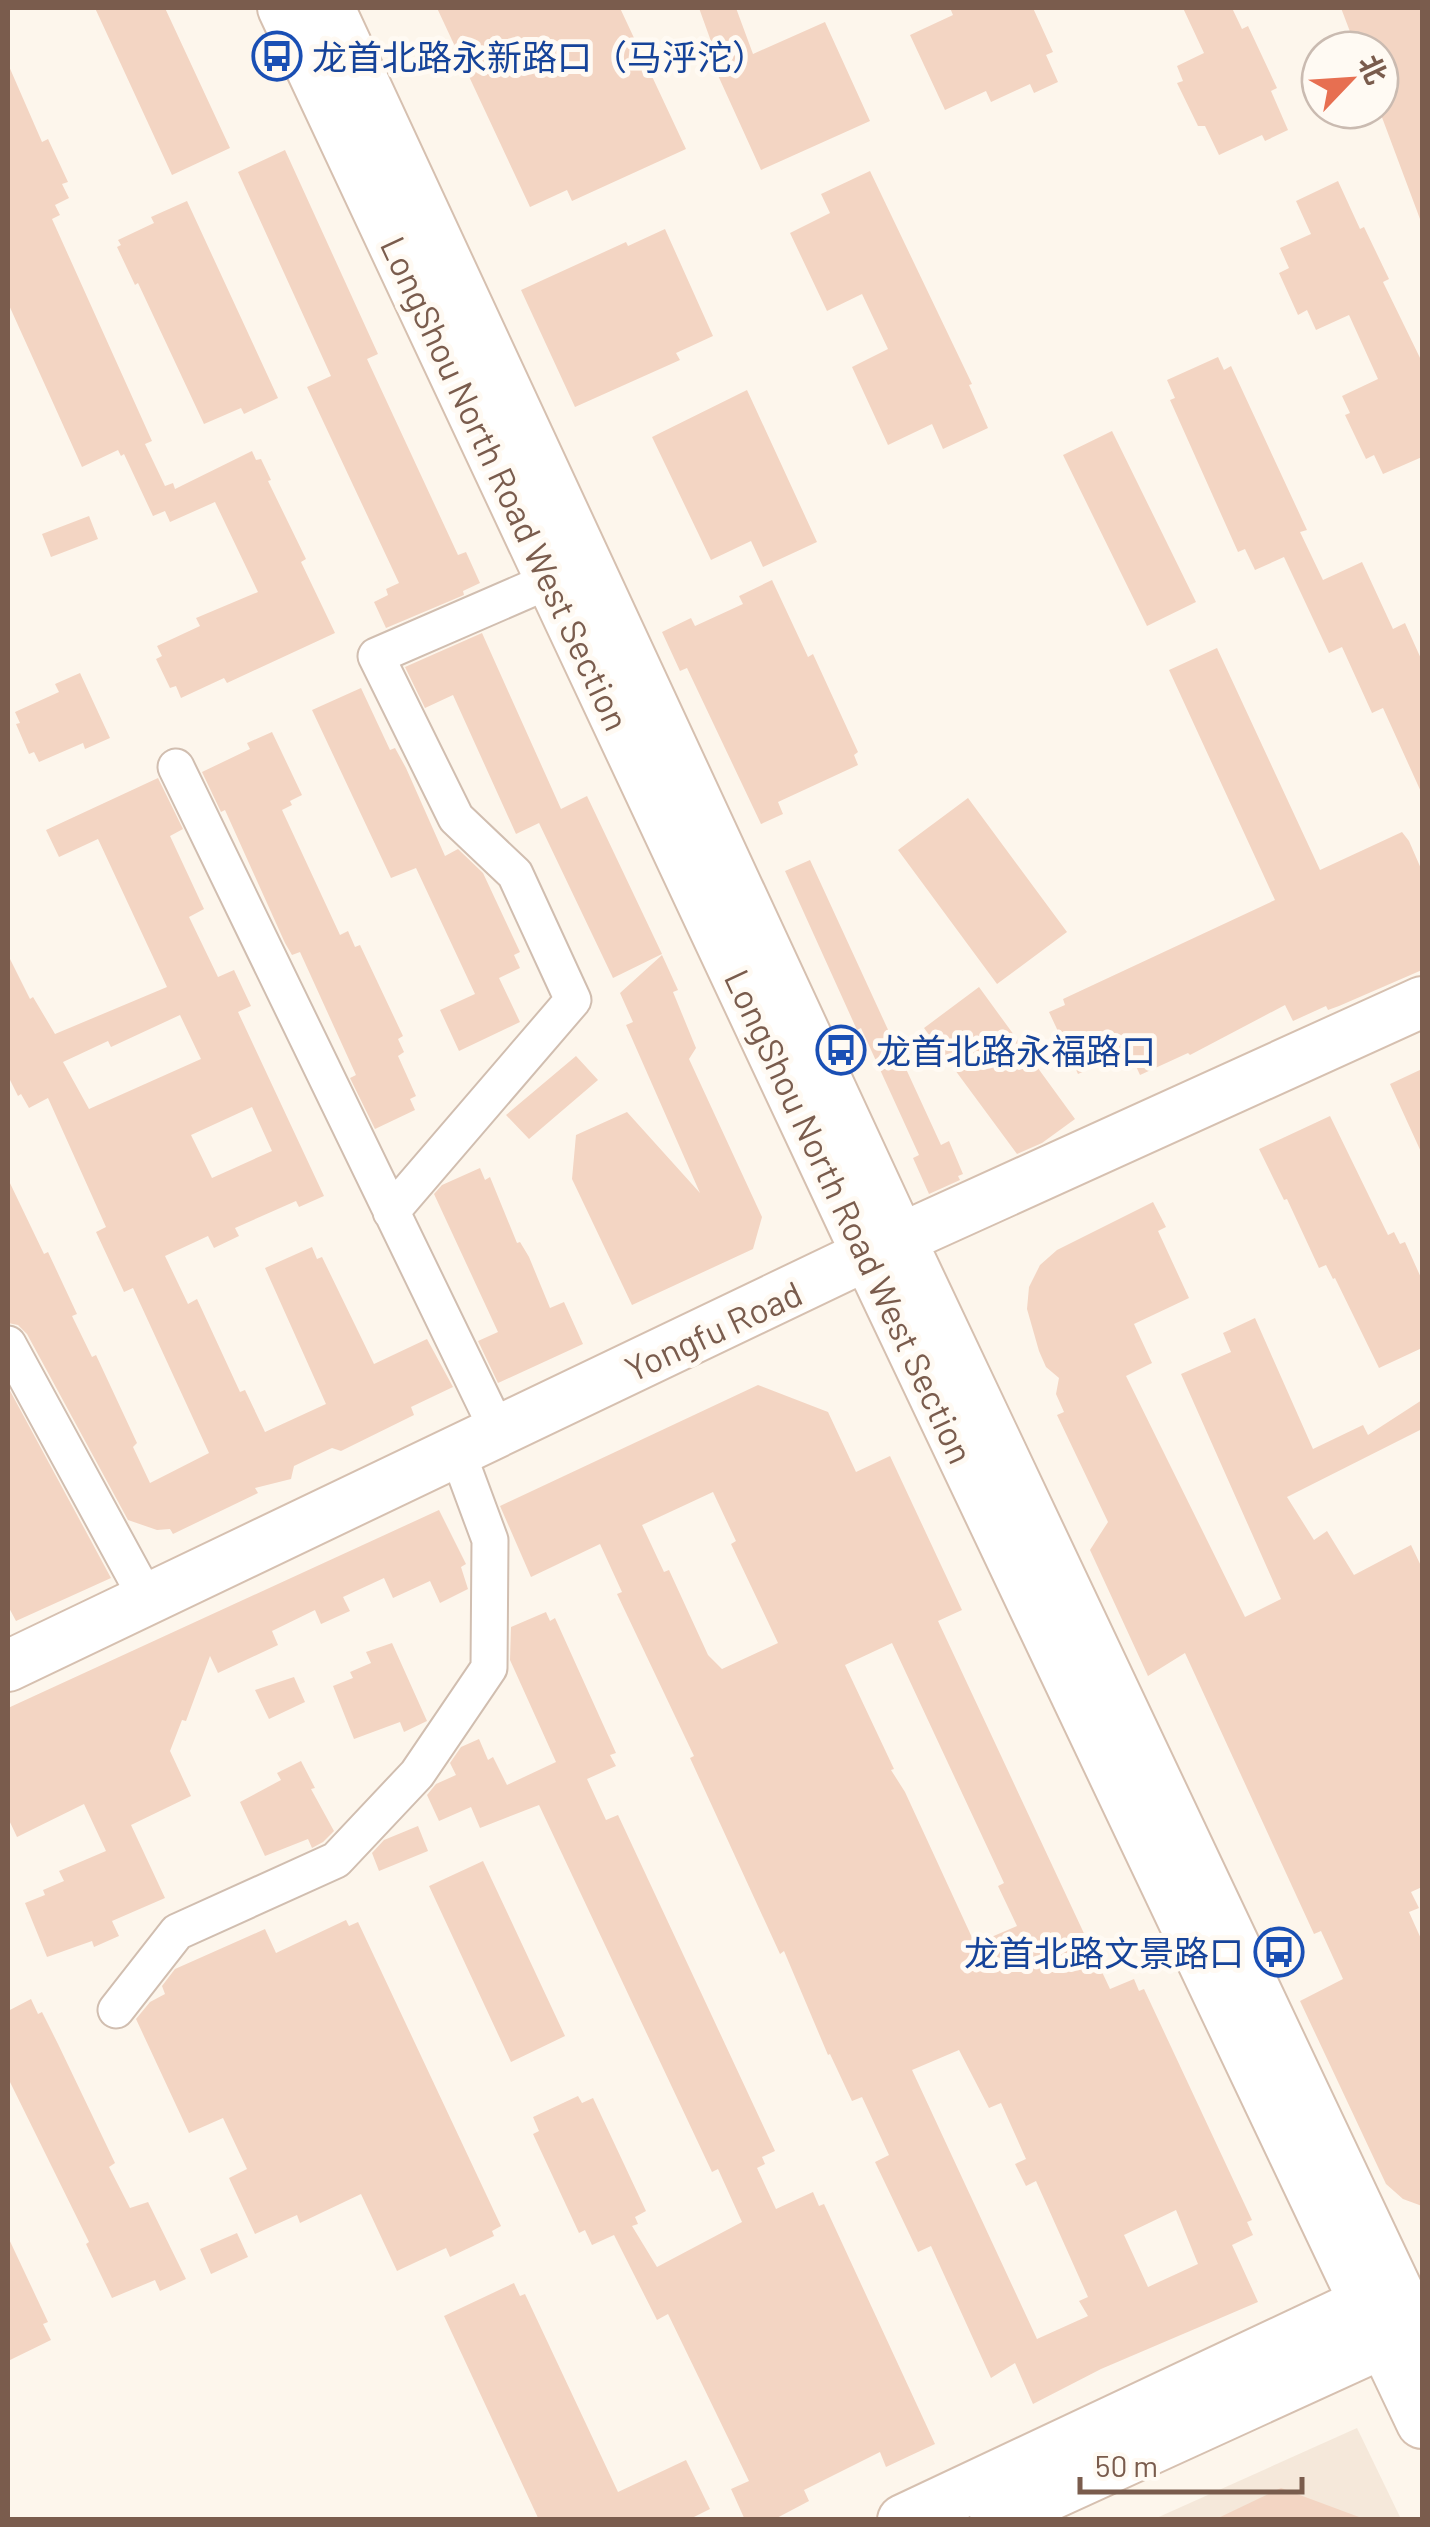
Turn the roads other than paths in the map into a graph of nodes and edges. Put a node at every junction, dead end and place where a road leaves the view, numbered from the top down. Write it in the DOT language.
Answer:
graph roads {
  1 [pos="283,8"];
  2 [pos="330,8"];
  3 [pos="551,580"];
  4 [pos="176,767"];
  5 [pos="1422,1002"];
  6 [pos="392,1212"];
  7 [pos="884,1248"];
  8 [pos="8,1344"];
  9 [pos="478,1441"];
  10 [pos="146,1599"];
  11 [pos="8,1666"];
  12 [pos="116,2010"];
  13 [pos="1404,2315"];
  14 [pos="1422,2422"];
  15 [pos="903,2520"];
  16 [pos="995,2520"];
  1 -- 3 [label="street, LongShou North Road West Section"];
  2 -- 7 [label="street, LongShou North Road West Section"];
  3 -- 6 [label="street"];
  3 -- 7 [label="street, LongShou North Road West Section"];
  4 -- 6 [label="street"];
  5 -- 7 [label="street, Yongfu Road"];
  6 -- 9 [label="street"];
  7 -- 9 [label="street, Yongfu Road"];
  7 -- 13 [label="street, LongShou North Road West Section"];
  8 -- 10 [label="street"];
  9 -- 10 [label="street, Yongfu Road"];
  9 -- 12 [label="street"];
  10 -- 11 [label="street, Yongfu Road"];
  13 -- 14 [label="street, LongShou North Road West Section"];
  13 -- 15 [label="street"];
  13 -- 16 [label="street"];
}
